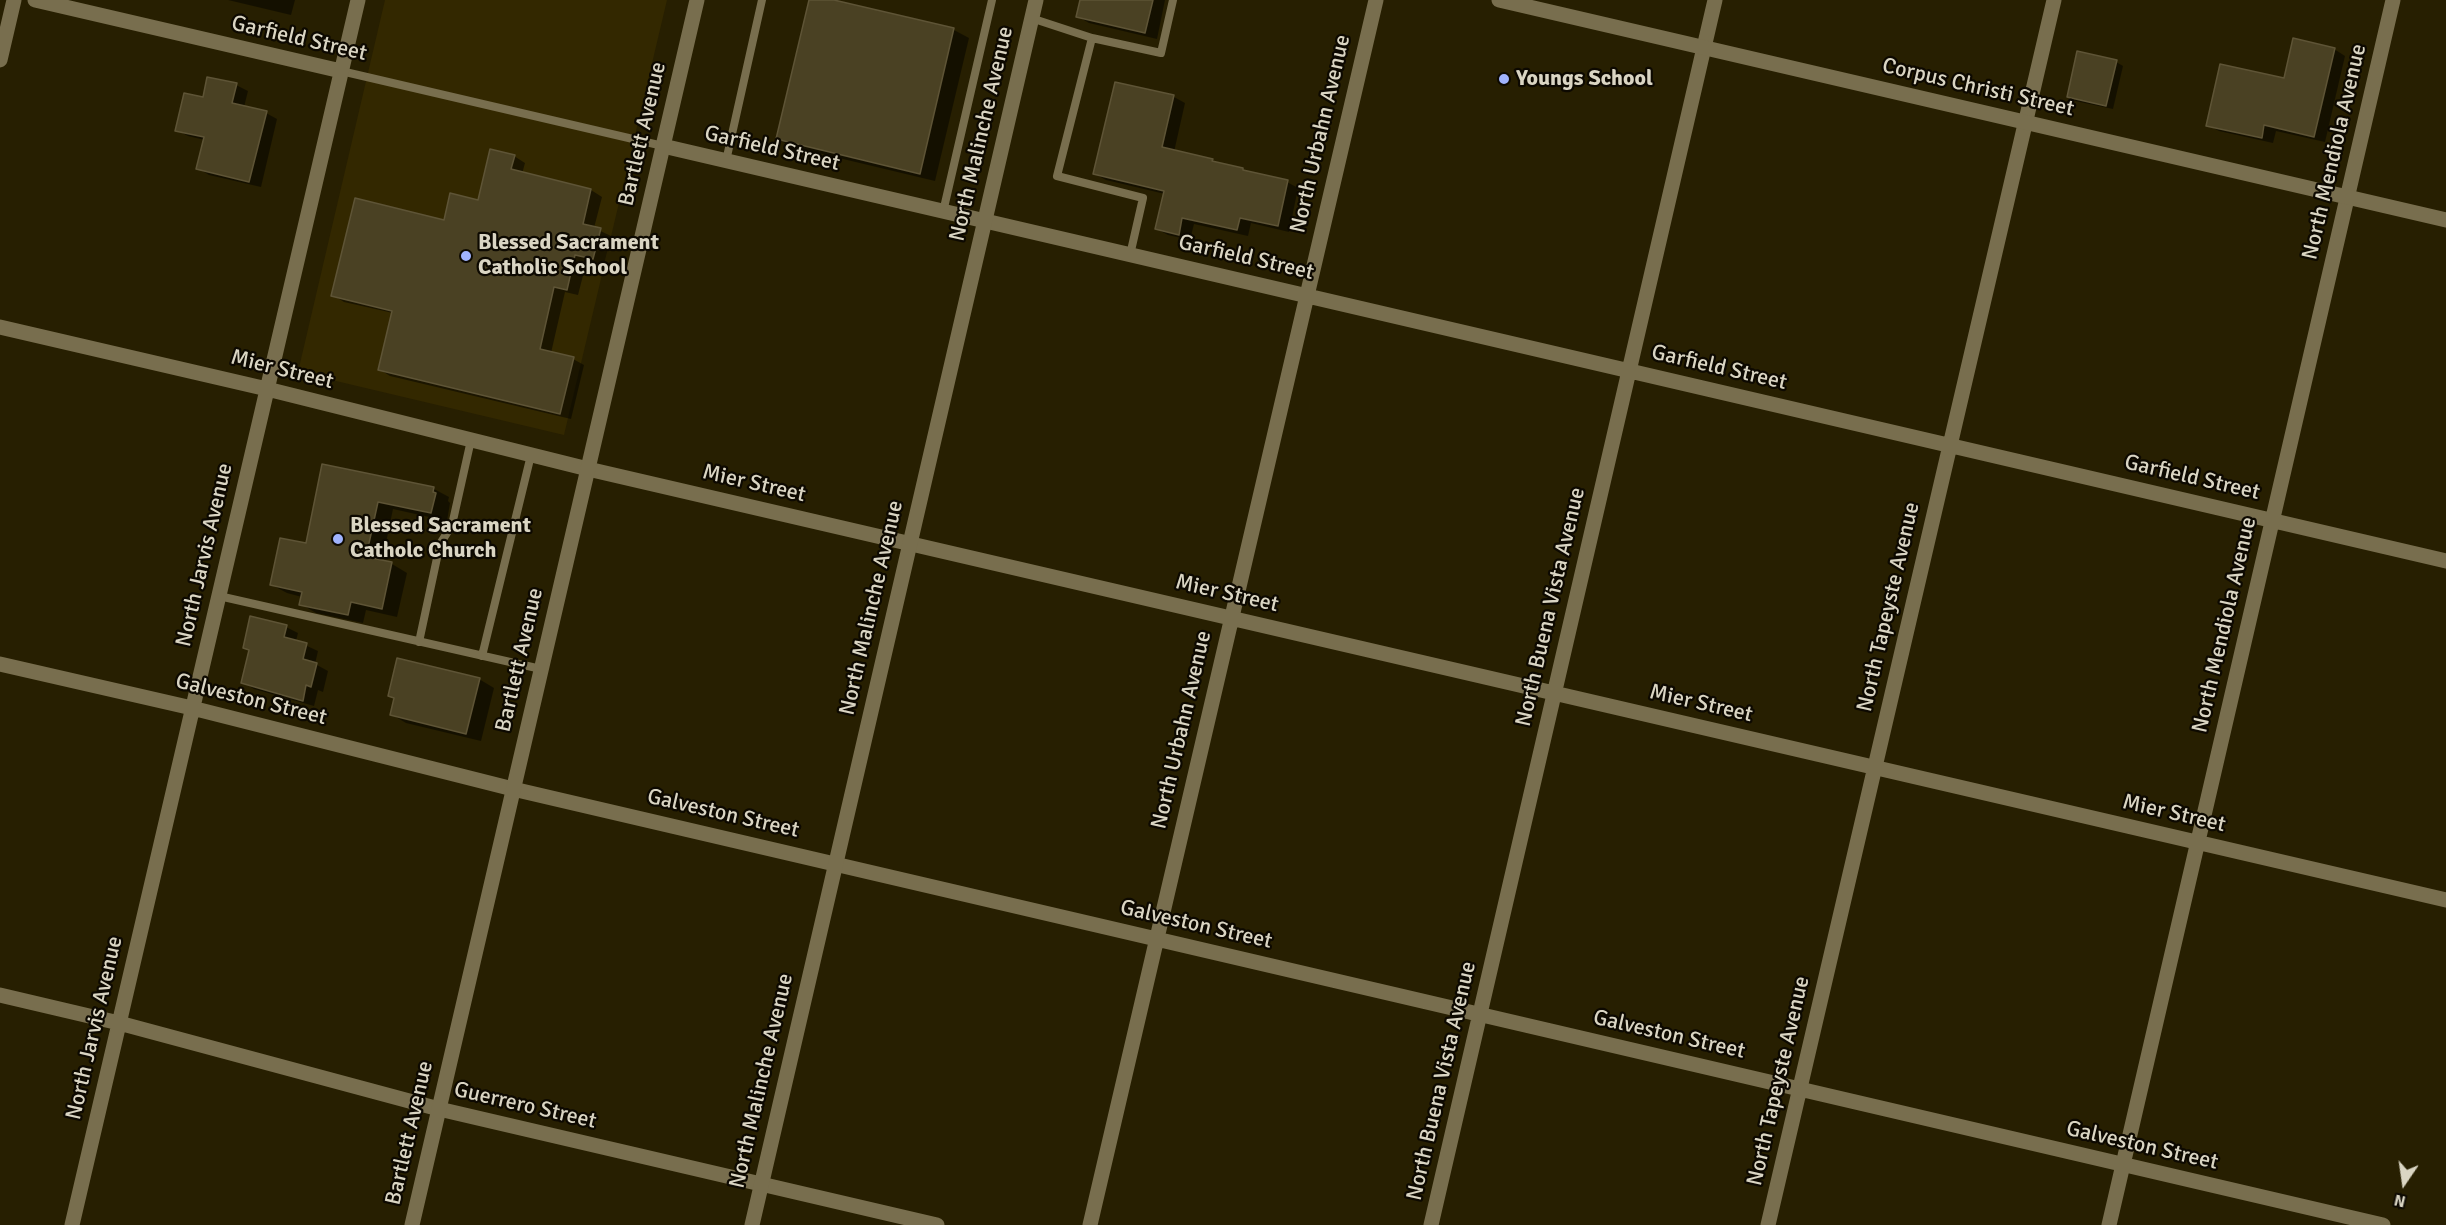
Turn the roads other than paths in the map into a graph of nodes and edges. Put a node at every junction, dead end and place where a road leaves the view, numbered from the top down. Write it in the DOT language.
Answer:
graph roads {
  1 [pos="14,0"];
  2 [pos="35,0"];
  3 [pos="358,0"];
  4 [pos="698,0"];
  5 [pos="762,0"];
  6 [pos="992,0"];
  7 [pos="1036,0"];
  8 [pos="1173,0"];
  9 [pos="1376,0"];
  10 [pos="1499,0"];
  11 [pos="1715,0"];
  12 [pos="2054,0"];
  13 [pos="2393,0"];
  14 [pos="1031,18"];
  15 [pos="1092,38"];
  16 [pos="1704,48"];
  17 [pos="0,60"];
  18 [pos="341,71"];
  19 [pos="2025,122"];
  20 [pos="663,146"];
  21 [pos="726,161"];
  22 [pos="2348,198"];
  23 [pos="943,212"];
  24 [pos="2446,220"];
  25 [pos="985,221"];
  26 [pos="1130,255"];
  27 [pos="1307,296"];
  28 [pos="0,327"];
  29 [pos="1629,371"];
  30 [pos="267,389"];
  31 [pos="471,440"];
  32 [pos="1950,445"];
  33 [pos="531,455"];
  34 [pos="588,469"];
  35 [pos="2273,520"];
  36 [pos="910,543"];
  37 [pos="2446,561"];
  38 [pos="219,596"];
  39 [pos="1232,618"];
  40 [pos="419,642"];
  41 [pos="482,656"];
  42 [pos="0,664"];
  43 [pos="541,669"];
  44 [pos="1555,693"];
  45 [pos="192,708"];
  46 [pos="1875,768"];
  47 [pos="513,789"];
  48 [pos="2198,843"];
  49 [pos="836,864"];
  50 [pos="2446,900"];
  51 [pos="1157,939"];
  52 [pos="0,995"];
  53 [pos="1480,1014"];
  54 [pos="119,1023"];
  55 [pos="1800,1089"];
  56 [pos="439,1109"];
  57 [pos="2123,1164"];
  58 [pos="761,1184"];
  59 [pos="72,1225"];
  60 [pos="412,1225"];
  61 [pos="752,1225"];
  62 [pos="937,1225"];
  63 [pos="1090,1225"];
  64 [pos="1431,1225"];
  65 [pos="1768,1225"];
  66 [pos="2109,1225"];
  67 [pos="2383,1225"];
  1 -- 17 [label="street"];
  2 -- 18 [label="street, Garfield Street"];
  3 -- 18 [label="street, North Jarvis Avenue"];
  4 -- 20 [label="street, Bartlett Avenue"];
  5 -- 21 [label="lane"];
  6 -- 23 [label="lane"];
  7 -- 14 [label="street, North Malinche Avenue"];
  8 -- 15 [label="lane"];
  9 -- 27 [label="street, North Urbahn Avenue"];
  10 -- 16 [label="street, Corpus Christi Street"];
  11 -- 16 [label="street, North Buena Vista Avenue"];
  12 -- 19 [label="street, North Tapeyste Avenue"];
  13 -- 22 [label="street, North Mendiola Avenue"];
  14 -- 15 [label="lane"];
  14 -- 25 [label="street, North Malinche Avenue"];
  15 -- 26 [label="lane"];
  16 -- 19 [label="street, Corpus Christi Street"];
  16 -- 29 [label="street, North Buena Vista Avenue"];
  18 -- 20 [label="lane, Garfield Street"];
  18 -- 30 [label="street, North Jarvis Avenue"];
  19 -- 22 [label="street, Corpus Christi Street"];
  19 -- 32 [label="street, North Tapeyste Avenue"];
  20 -- 21 [label="street, Garfield Street"];
  20 -- 34 [label="street, Bartlett Avenue"];
  21 -- 23 [label="street, Garfield Street"];
  22 -- 24 [label="street, Corpus Christi Street"];
  22 -- 35 [label="street, North Mendiola Avenue"];
  23 -- 25 [label="street, Garfield Street"];
  25 -- 26 [label="street, Garfield Street"];
  25 -- 36 [label="street, North Malinche Avenue"];
  26 -- 27 [label="street, Garfield Street"];
  27 -- 29 [label="street, Garfield Street"];
  27 -- 39 [label="street, North Urbahn Avenue"];
  28 -- 30 [label="street, Mier Street"];
  29 -- 32 [label="street, Garfield Street"];
  29 -- 44 [label="street, North Buena Vista Avenue"];
  30 -- 31 [label="street, Mier Street"];
  30 -- 38 [label="street, North Jarvis Avenue"];
  31 -- 33 [label="street, Mier Street"];
  31 -- 40 [label="lane"];
  32 -- 35 [label="street, Garfield Street"];
  32 -- 46 [label="street, North Tapeyste Avenue"];
  33 -- 34 [label="street, Mier Street"];
  33 -- 41 [label="lane"];
  34 -- 36 [label="street, Mier Street"];
  34 -- 43 [label="street, Bartlett Avenue"];
  35 -- 37 [label="street, Garfield Street"];
  35 -- 48 [label="street, North Mendiola Avenue"];
  36 -- 39 [label="street, Mier Street"];
  36 -- 49 [label="street, North Malinche Avenue"];
  38 -- 40 [label="lane"];
  38 -- 45 [label="street, North Jarvis Avenue"];
  39 -- 44 [label="street, Mier Street"];
  39 -- 51 [label="street, North Urbahn Avenue"];
  40 -- 41 [label="lane"];
  41 -- 43 [label="lane"];
  42 -- 45 [label="street, Galveston Street"];
  43 -- 47 [label="street, Bartlett Avenue"];
  44 -- 46 [label="street, Mier Street"];
  44 -- 53 [label="street, North Buena Vista Avenue"];
  45 -- 47 [label="street, Galveston Street"];
  45 -- 54 [label="street, North Jarvis Avenue"];
  46 -- 48 [label="street, Mier Street"];
  46 -- 55 [label="street, North Tapeyste Avenue"];
  47 -- 49 [label="street, Galveston Street"];
  47 -- 56 [label="street, Bartlett Avenue"];
  48 -- 50 [label="street, Mier Street"];
  48 -- 57 [label="street, North Mendiola Avenue"];
  49 -- 51 [label="street, Galveston Street"];
  49 -- 58 [label="street, North Malinche Avenue"];
  51 -- 53 [label="street, Galveston Street"];
  51 -- 63 [label="street, North Urbahn Avenue"];
  52 -- 54 [label="street, Guerrero Street"];
  53 -- 55 [label="street, Galveston Street"];
  53 -- 64 [label="street, North Buena Vista Avenue"];
  54 -- 56 [label="street, Guerrero Street"];
  54 -- 59 [label="street, North Jarvis Avenue"];
  55 -- 57 [label="street, Galveston Street"];
  55 -- 65 [label="street, North Tapeyste Avenue"];
  56 -- 58 [label="street, Guerrero Street"];
  56 -- 60 [label="street, Bartlett Avenue"];
  57 -- 66 [label="street, North Mendiola Avenue"];
  57 -- 67 [label="street, Galveston Street"];
  58 -- 61 [label="street, North Malinche Avenue"];
  58 -- 62 [label="street, Guerrero Street"];
}
